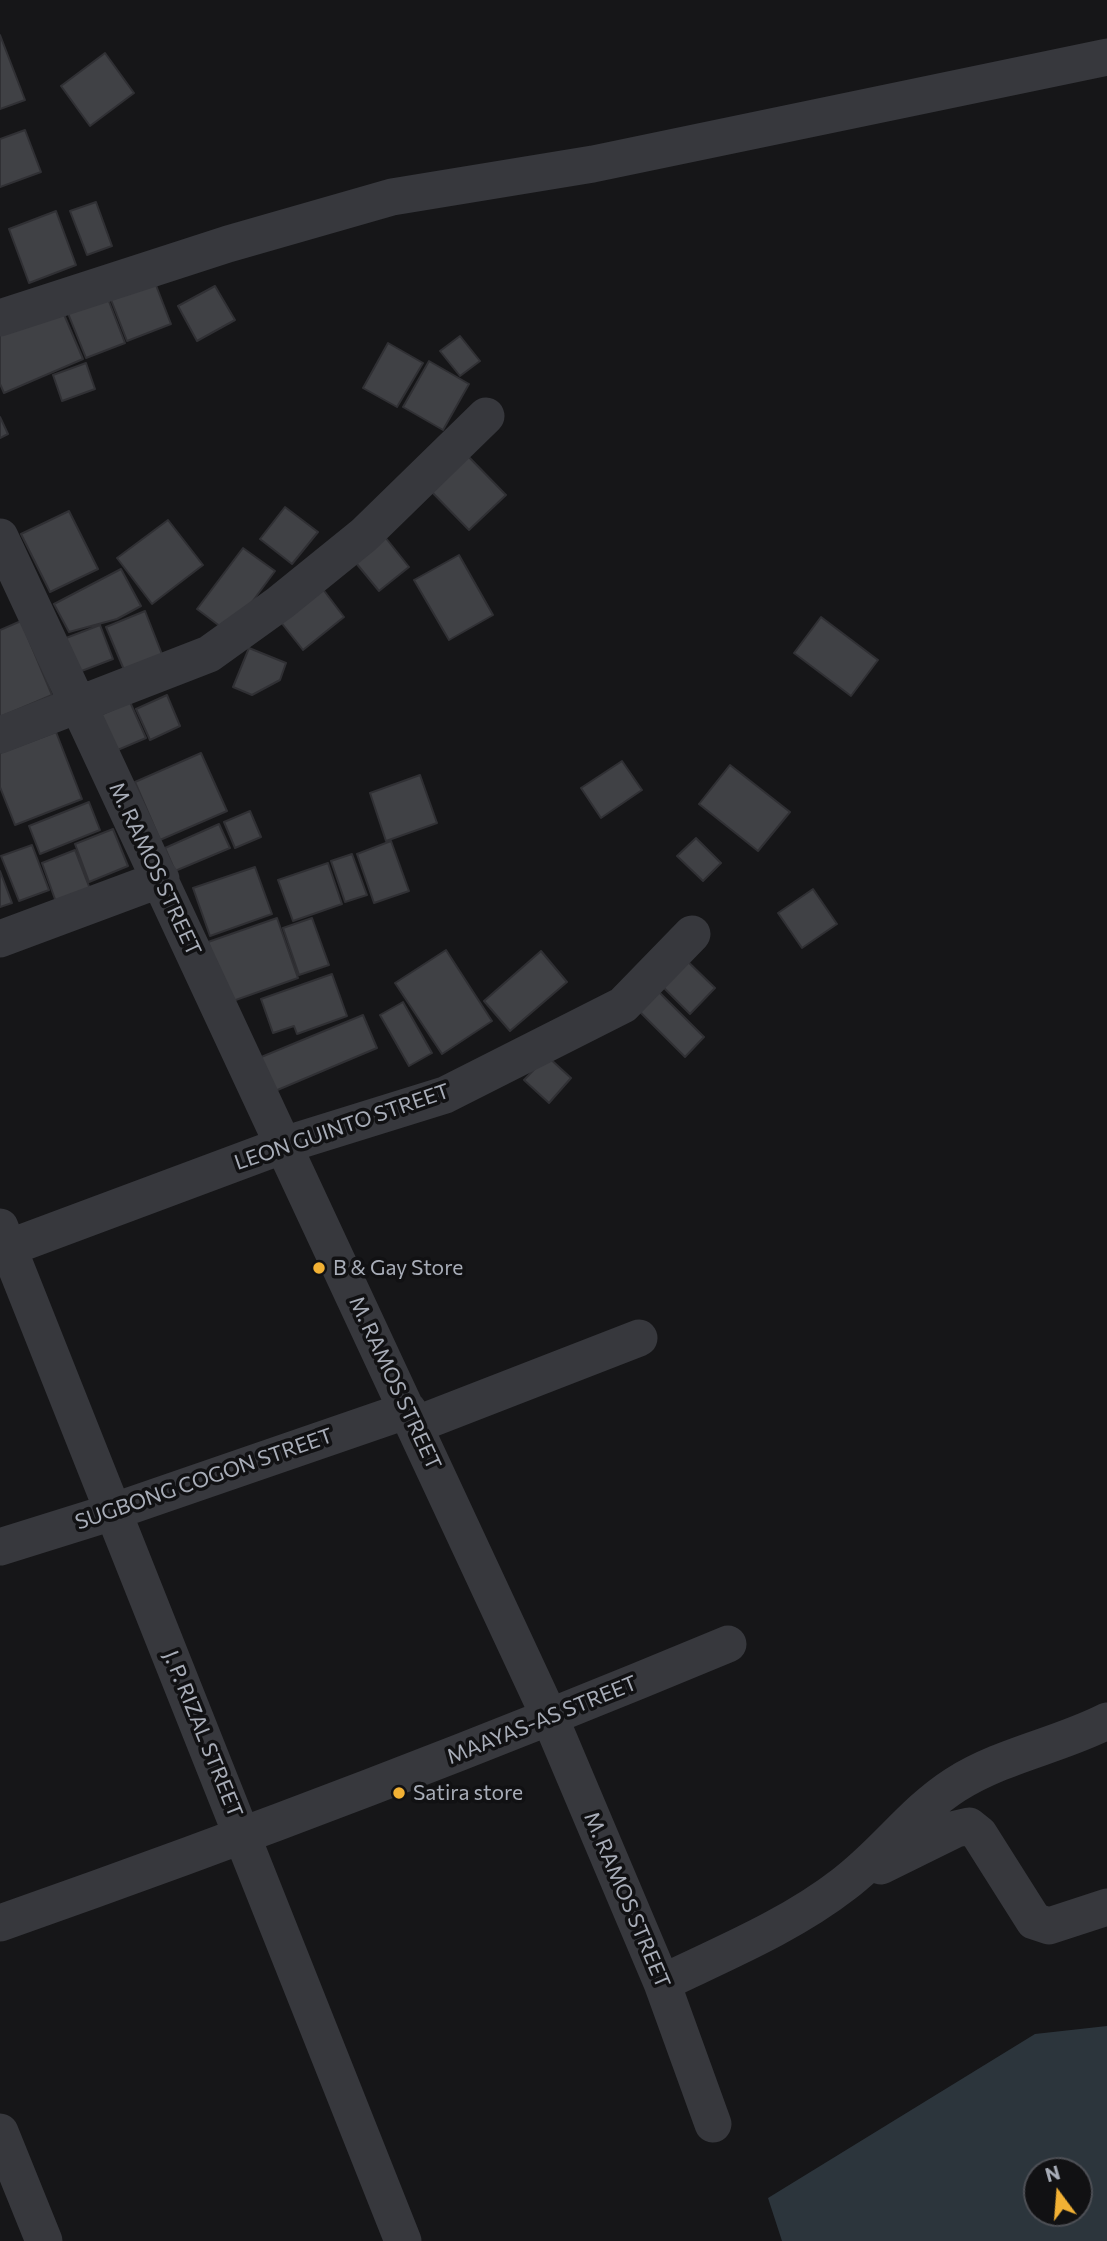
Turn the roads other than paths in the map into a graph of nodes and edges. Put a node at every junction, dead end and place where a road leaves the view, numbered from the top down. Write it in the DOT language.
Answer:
graph roads {
  1 [pos="1107,57"];
  2 [pos="0,318"];
  3 [pos="486,416"];
  4 [pos="0,537"];
  5 [pos="78,705"];
  6 [pos="0,735"];
  7 [pos="161,879"];
  8 [pos="692,934"];
  9 [pos="0,939"];
  10 [pos="284,1145"];
  11 [pos="3,1242"];
  12 [pos="639,1338"];
  13 [pos="412,1417"];
  14 [pos="112,1512"];
  15 [pos="0,1547"];
  16 [pos="728,1644"];
  17 [pos="550,1718"];
  18 [pos="1107,1721"];
  19 [pos="245,1837"];
  20 [pos="845,1884"];
  21 [pos="1107,1907"];
  22 [pos="0,1923"];
  23 [pos="662,1983"];
  24 [pos="713,2124"];
  25 [pos="0,2132"];
  26 [pos="44,2241"];
  27 [pos="403,2241"];
  1 -- 2 [label="street"];
  3 -- 5 [label="street"];
  4 -- 5 [label="street, M. RAMOS STREET"];
  5 -- 6 [label="street"];
  5 -- 7 [label="street, M. RAMOS STREET"];
  7 -- 9 [label="street"];
  7 -- 10 [label="street, M. RAMOS STREET"];
  8 -- 10 [label="street, LEON GUINTO STREET"];
  10 -- 11 [label="street, LEON GUINTO STREET"];
  10 -- 13 [label="street, M. RAMOS STREET"];
  11 -- 14 [label="street, J. P. RIZAL STREET"];
  12 -- 13 [label="street, SUGBONG COGON STREET"];
  13 -- 14 [label="street, SUGBONG COGON STREET"];
  13 -- 17 [label="street, M. RAMOS STREET"];
  14 -- 15 [label="street, SUGBONG COGON STREET"];
  14 -- 19 [label="street, J. P. RIZAL STREET"];
  16 -- 17 [label="street, MAAYAS-AS STREET"];
  17 -- 19 [label="street, MAAYAS-AS STREET"];
  17 -- 23 [label="street, M. RAMOS STREET"];
  18 -- 20 [label="street"];
  19 -- 22 [label="street, MAAYAS-AS STREET"];
  19 -- 27 [label="street, J. P. RIZAL STREET"];
  20 -- 21 [label="street"];
  20 -- 23 [label="street"];
  23 -- 24 [label="street, M. RAMOS STREET"];
  25 -- 26 [label="street"];
}
